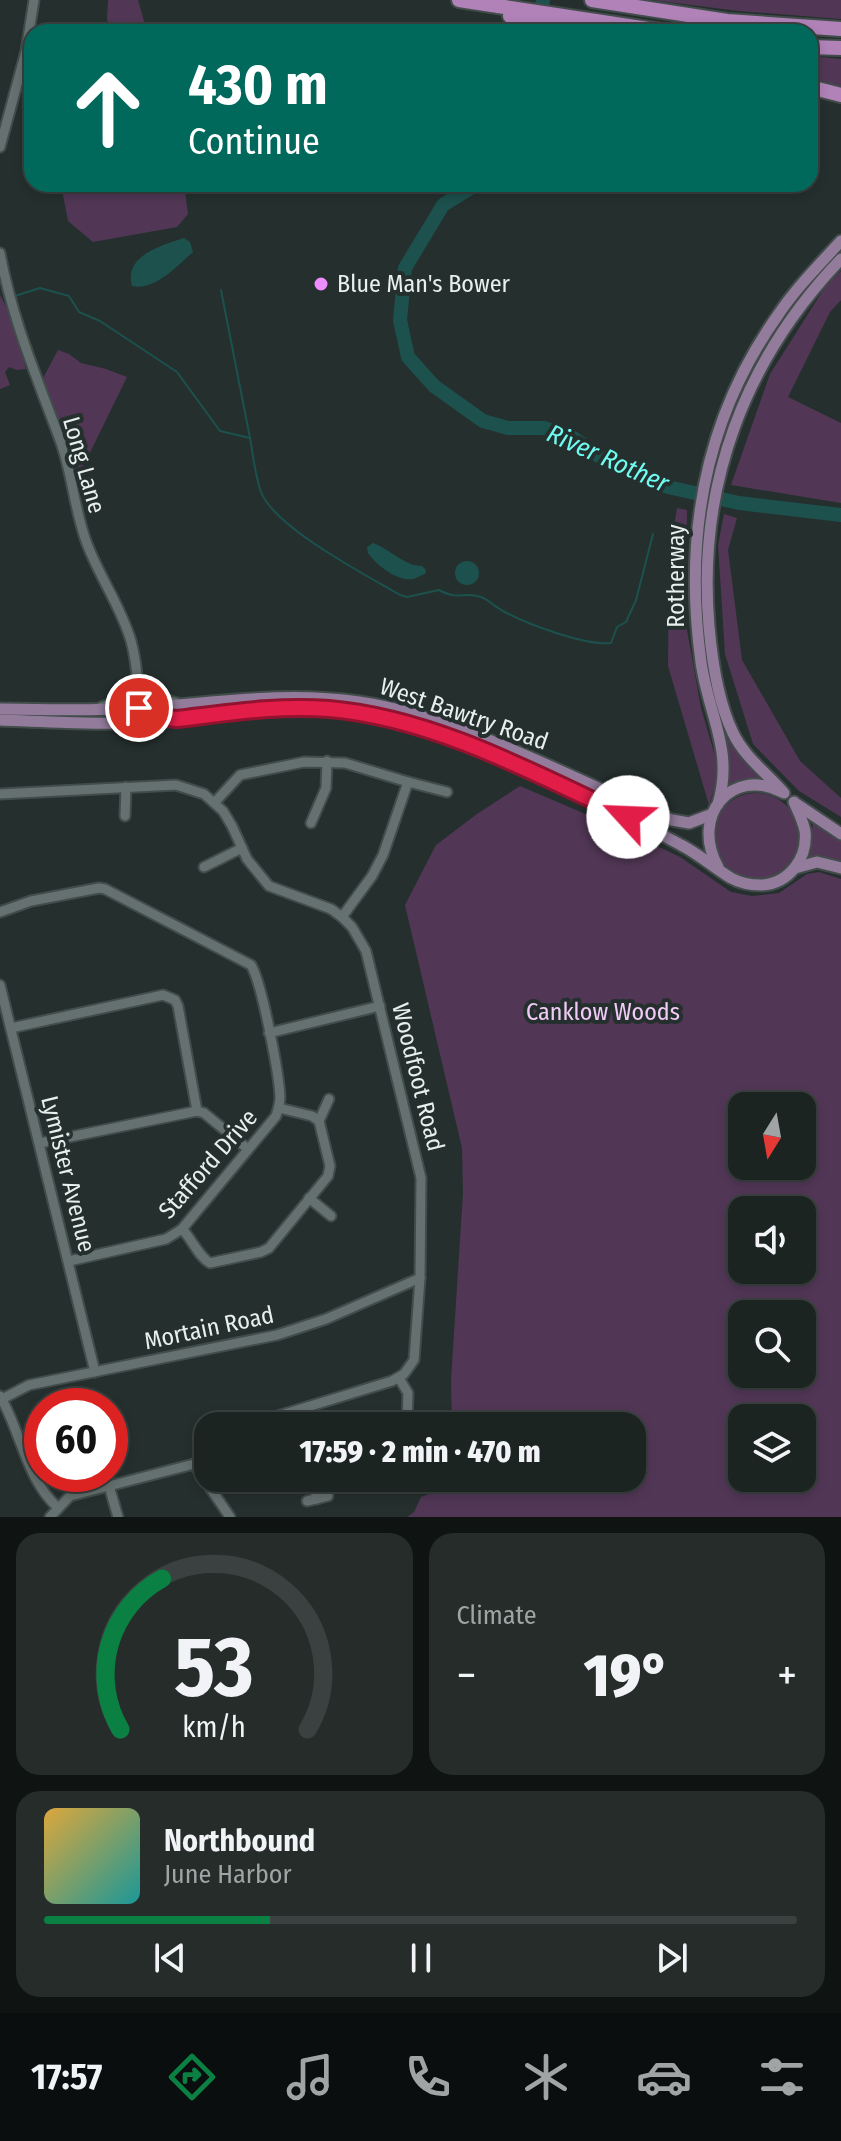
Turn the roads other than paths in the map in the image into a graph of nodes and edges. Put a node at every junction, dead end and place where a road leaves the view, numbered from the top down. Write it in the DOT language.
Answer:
graph roads {
  1 [pos="34,0"];
  2 [pos="452,0"];
  3 [pos="459,0"];
  4 [pos="592,0"];
  5 [pos="526,16"];
  6 [pos="555,22"];
  7 [pos="30,24"];
  8 [pos="558,24"];
  9 [pos="578,24"];
  10 [pos="770,24"];
  11 [pos="818,27"];
  12 [pos="841,29"];
  13 [pos="818,47"];
  14 [pos="841,48"];
  15 [pos="24,58"];
  16 [pos="818,89"];
  17 [pos="841,95"];
  18 [pos="0,147"];
  19 [pos="841,241"];
  20 [pos="0,253"];
  21 [pos="841,259"];
  22 [pos="705,515"];
  23 [pos="138,684"];
  24 [pos="184,704"];
  25 [pos="139,708"];
  26 [pos="0,709"];
  27 [pos="91,710"];
  28 [pos="177,719"];
  29 [pos="0,720"];
  30 [pos="327,761"];
  31 [pos="408,782"];
  32 [pos="126,787"];
  33 [pos="447,792"];
  34 [pos="784,793"];
  35 [pos="0,794"];
  36 [pos="620,797"];
  37 [pos="215,802"];
  38 [pos="794,802"];
  39 [pos="718,804"];
  40 [pos="710,815"];
  41 [pos="125,816"];
  42 [pos="632,819"];
  43 [pos="311,823"];
  44 [pos="841,834"];
  45 [pos="242,848"];
  46 [pos="204,867"];
  47 [pos="795,868"];
  48 [pos="841,868"];
  49 [pos="720,870"];
  50 [pos="0,912"];
  51 [pos="342,917"];
  52 [pos="0,985"];
  53 [pos="380,1006"];
  54 [pos="11,1028"];
  55 [pos="269,1033"];
  56 [pos="329,1099"];
  57 [pos="279,1108"];
  58 [pos="197,1111"];
  59 [pos="319,1121"];
  60 [pos="40,1143"];
  61 [pos="248,1149"];
  62 [pos="309,1198"];
  63 [pos="331,1216"];
  64 [pos="182,1229"];
  65 [pos="69,1261"];
  66 [pos="420,1278"];
  67 [pos="95,1372"];
  68 [pos="399,1378"];
  69 [pos="1,1397"];
  70 [pos="296,1412"];
  71 [pos="407,1412"];
  72 [pos="194,1464"];
  73 [pos="128,1481"];
  74 [pos="86,1492"];
  75 [pos="111,1492"];
  76 [pos="213,1492"];
  77 [pos="316,1492"];
  78 [pos="318,1499"];
  79 [pos="57,1507"];
  80 [pos="50,1517"];
  81 [pos="118,1517"];
  82 [pos="230,1517"];
  1 -- 7 [label="street"];
  2 -- 5 [label="highway"];
  3 -- 5 [label="highway"];
  4 -- 10 [label="highway"];
  5 -- 6 [label="highway"];
  6 -- 8 [label="highway"];
  6 -- 9 [label="highway"];
  11 -- 12 [label="highway"];
  13 -- 14 [label="highway"];
  15 -- 18 [label="street"];
  16 -- 17 [label="highway"];
  19 -- 22 [label="main road, Rotherway"];
  20 -- 23 [label="street, Long Lane"];
  21 -- 22 [label="main road, Rotherway"];
  22 -- 34 [label="main road, Rotherway"];
  22 -- 39 [label="main road, Rotherway"];
  23 -- 24 [label="street"];
  23 -- 25 [label="street, Long Lane"];
  23 -- 27 [label="street"];
  24 -- 25 [label="main road, West Bawtry Road"];
  24 -- 36 [label="main road, West Bawtry Road"];
  25 -- 27 [label="main road, West Bawtry Road"];
  25 -- 28 [label="street"];
  26 -- 27 [label="main road, West Bawtry Road"];
  28 -- 29 [label="main road, West Bawtry Road"];
  28 -- 42 [label="main road, West Bawtry Road"];
  30 -- 31 [label="street"];
  30 -- 37 [label="street"];
  30 -- 43 [label="street"];
  31 -- 33 [label="street"];
  31 -- 51 [label="street"];
  32 -- 35 [label="street"];
  32 -- 37 [label="street"];
  32 -- 41 [label="street"];
  34 -- 38 [label="main road"];
  34 -- 39 [label="main road"];
  36 -- 40 [label="main road, West Bawtry Road"];
  36 -- 42 [label="main road"];
  37 -- 45 [label="street, Woodfoot Road"];
  38 -- 44 [label="main road"];
  38 -- 47 [label="main road"];
  39 -- 40 [label="main road"];
  40 -- 49 [label="main road"];
  42 -- 49 [label="main road, West Bawtry Road"];
  45 -- 46 [label="street"];
  45 -- 51 [label="street, Woodfoot Road"];
  47 -- 48 [label="main road"];
  47 -- 49 [label="main road"];
  50 -- 55 [label="street"];
  51 -- 53 [label="street, Woodfoot Road"];
  52 -- 54 [label="street, Lymister Avenue"];
  53 -- 55 [label="street"];
  53 -- 66 [label="street, Woodfoot Road"];
  54 -- 58 [label="street"];
  54 -- 60 [label="street, Lymister Avenue"];
  55 -- 57 [label="street"];
  56 -- 59 [label="street"];
  57 -- 59 [label="street"];
  57 -- 61 [label="street, Stafford Drive"];
  58 -- 60 [label="street"];
  58 -- 61 [label="street"];
  59 -- 62 [label="street"];
  60 -- 65 [label="street, Lymister Avenue"];
  61 -- 64 [label="street, Stafford Drive"];
  62 -- 63 [label="street"];
  62 -- 64 [label="street"];
  64 -- 65 [label="street, Stafford Drive"];
  65 -- 67 [label="street, Lymister Avenue"];
  66 -- 67 [label="street, Mortain Road"];
  66 -- 68 [label="street, Woodfoot Road"];
  67 -- 69 [label="street, Mortain Road"];
  68 -- 70 [label="street"];
  68 -- 71 [label="street"];
  69 -- 79 [label="street"];
  72 -- 73 [label="street"];
  74 -- 79 [label="street"];
  75 -- 81 [label="street"];
  76 -- 82 [label="street"];
  77 -- 78 [label="street"];
  79 -- 80 [label="street"];
}
